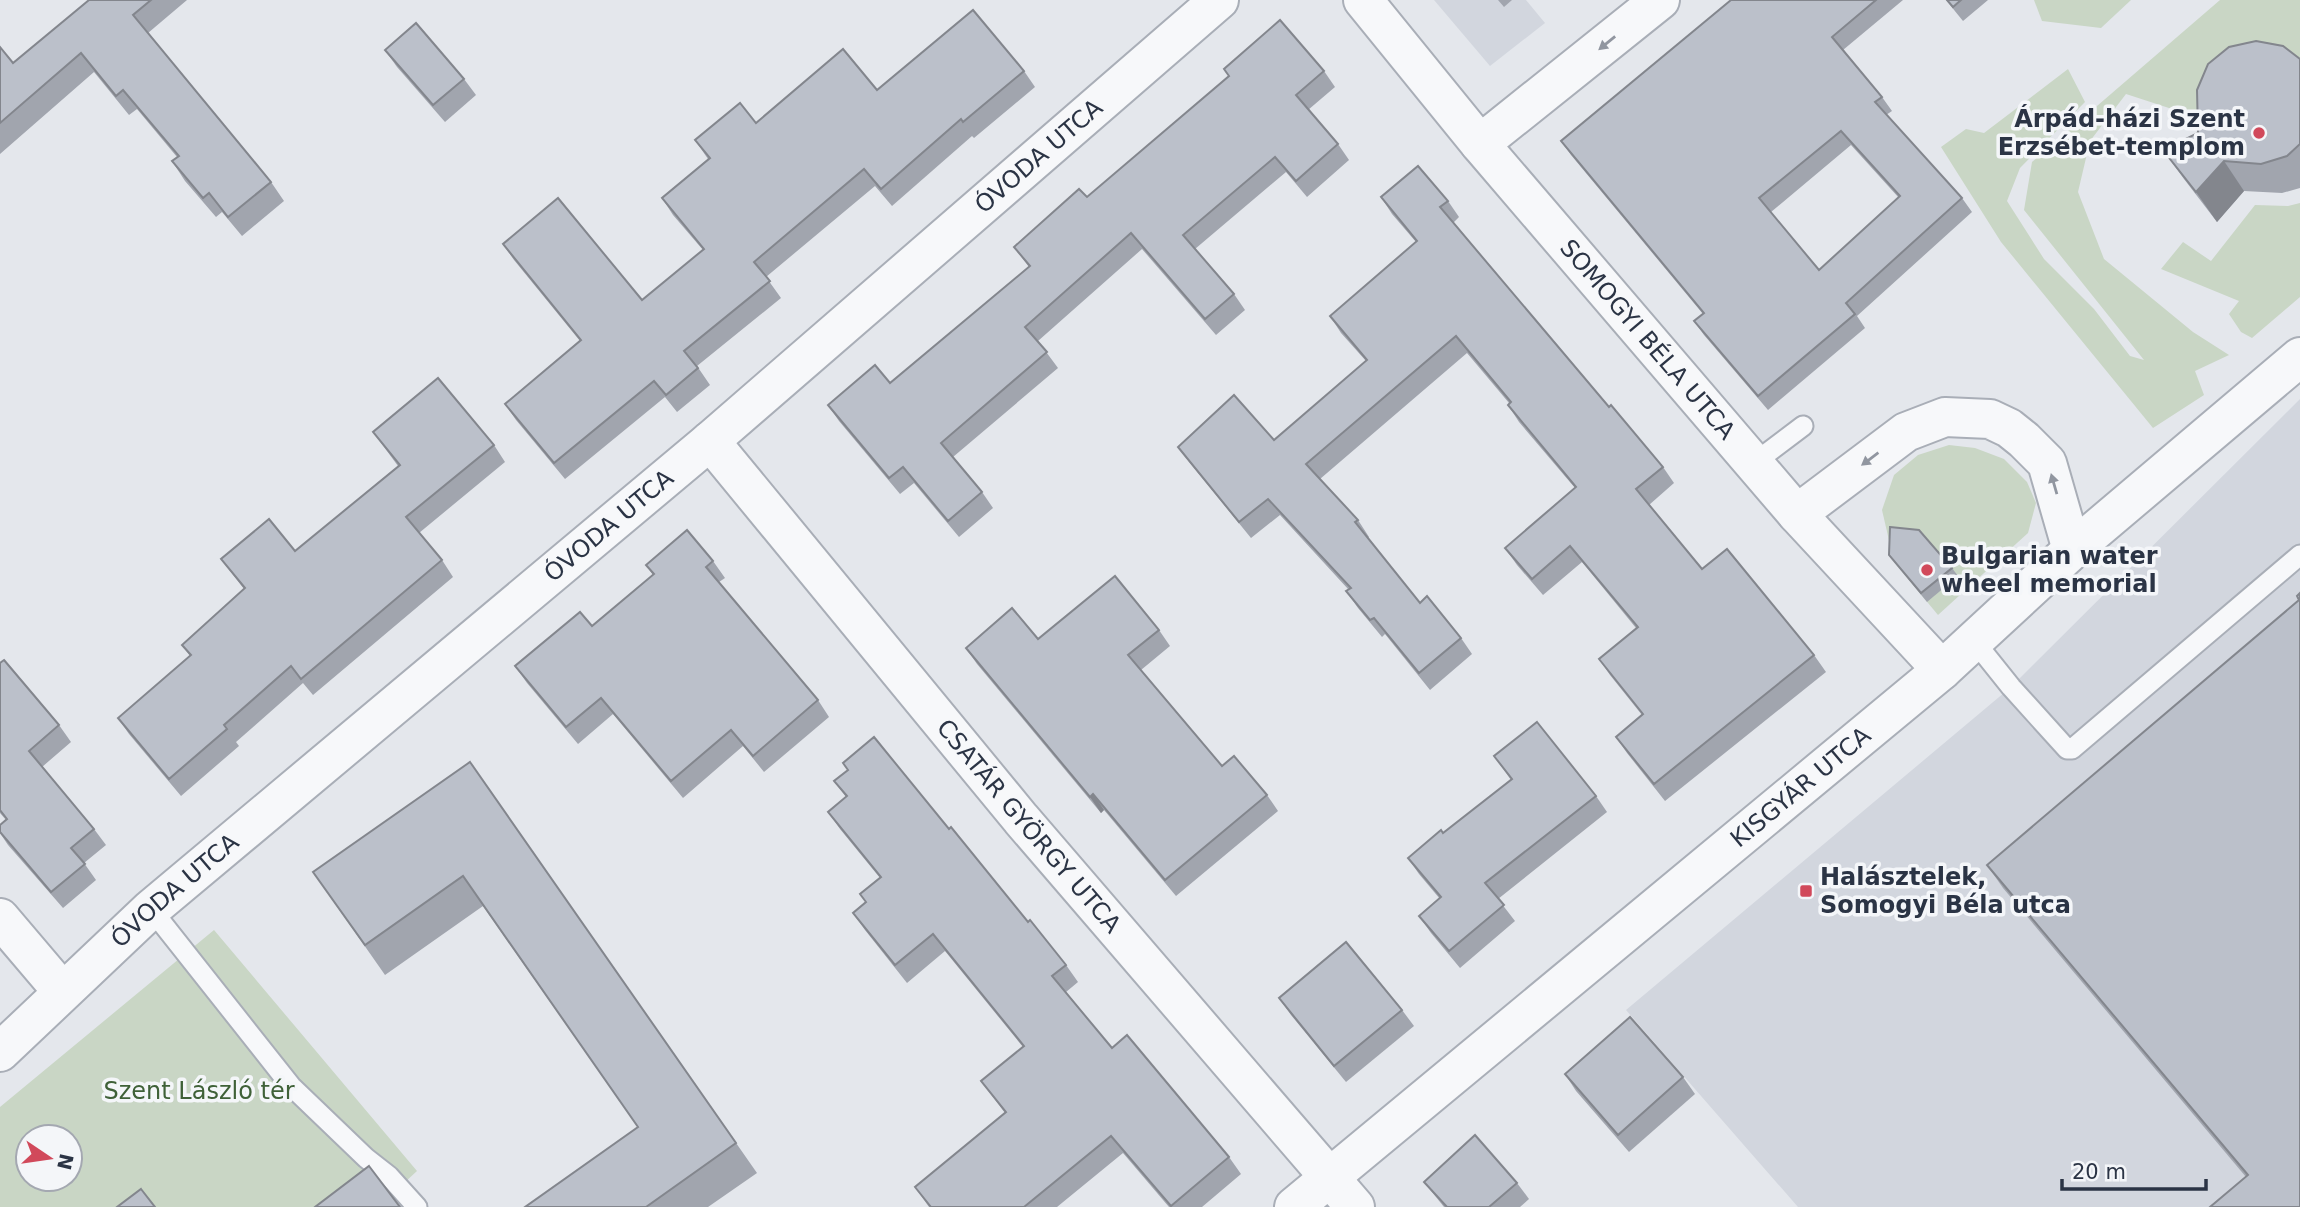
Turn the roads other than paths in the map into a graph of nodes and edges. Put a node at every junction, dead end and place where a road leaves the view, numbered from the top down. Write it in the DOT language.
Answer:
graph roads {
  1 [pos="1219,0"];
  2 [pos="1363,0"];
  3 [pos="1660,0"];
  4 [pos="1480,144"];
  5 [pos="2300,357"];
  6 [pos="1803,426"];
  7 [pos="710,441"];
  8 [pos="1754,464"];
  9 [pos="1797,514"];
  10 [pos="2072,550"];
  11 [pos="2300,555"];
  12 [pos="1975,642"];
  13 [pos="1942,670"];
  14 [pos="151,909"];
  15 [pos="0,918"];
  16 [pos="62,992"];
  17 [pos="0,1052"];
  18 [pos="1330,1177"];
  19 [pos="417,1207"];
  20 [pos="1294,1207"];
  21 [pos="1355,1207"];
  1 -- 7 [label="street, ÓVODA UTCA"];
  2 -- 4 [label="street, SOMOGYI BÉLA UTCA"];
  3 -- 4 [label="street, one-way"];
  4 -- 8 [label="street, SOMOGYI BÉLA UTCA"];
  5 -- 10 [label="street, KISGYÁR UTCA"];
  6 -- 8 [label="lane"];
  7 -- 14 [label="street, ÓVODA UTCA"];
  7 -- 18 [label="street, CSATÁR GYÖRGY UTCA"];
  8 -- 9 [label="street, SOMOGYI BÉLA UTCA"];
  10 -- 9 [label="street, one-way"];
  9 -- 13 [label="street, SOMOGYI BÉLA UTCA"];
  10 -- 12 [label="street, KISGYÁR UTCA"];
  11 -- 12 [label="lane"];
  12 -- 13 [label="street, KISGYÁR UTCA"];
  13 -- 18 [label="street, KISGYÁR UTCA"];
  14 -- 16 [label="street, ÓVODA UTCA"];
  14 -- 19 [label="lane"];
  15 -- 16 [label="street"];
  16 -- 17 [label="street, ÓVODA UTCA"];
  18 -- 20 [label="street, KISGYÁR UTCA"];
  18 -- 21 [label="street, CSATÁR GYÖRGY UTCA"];
}
